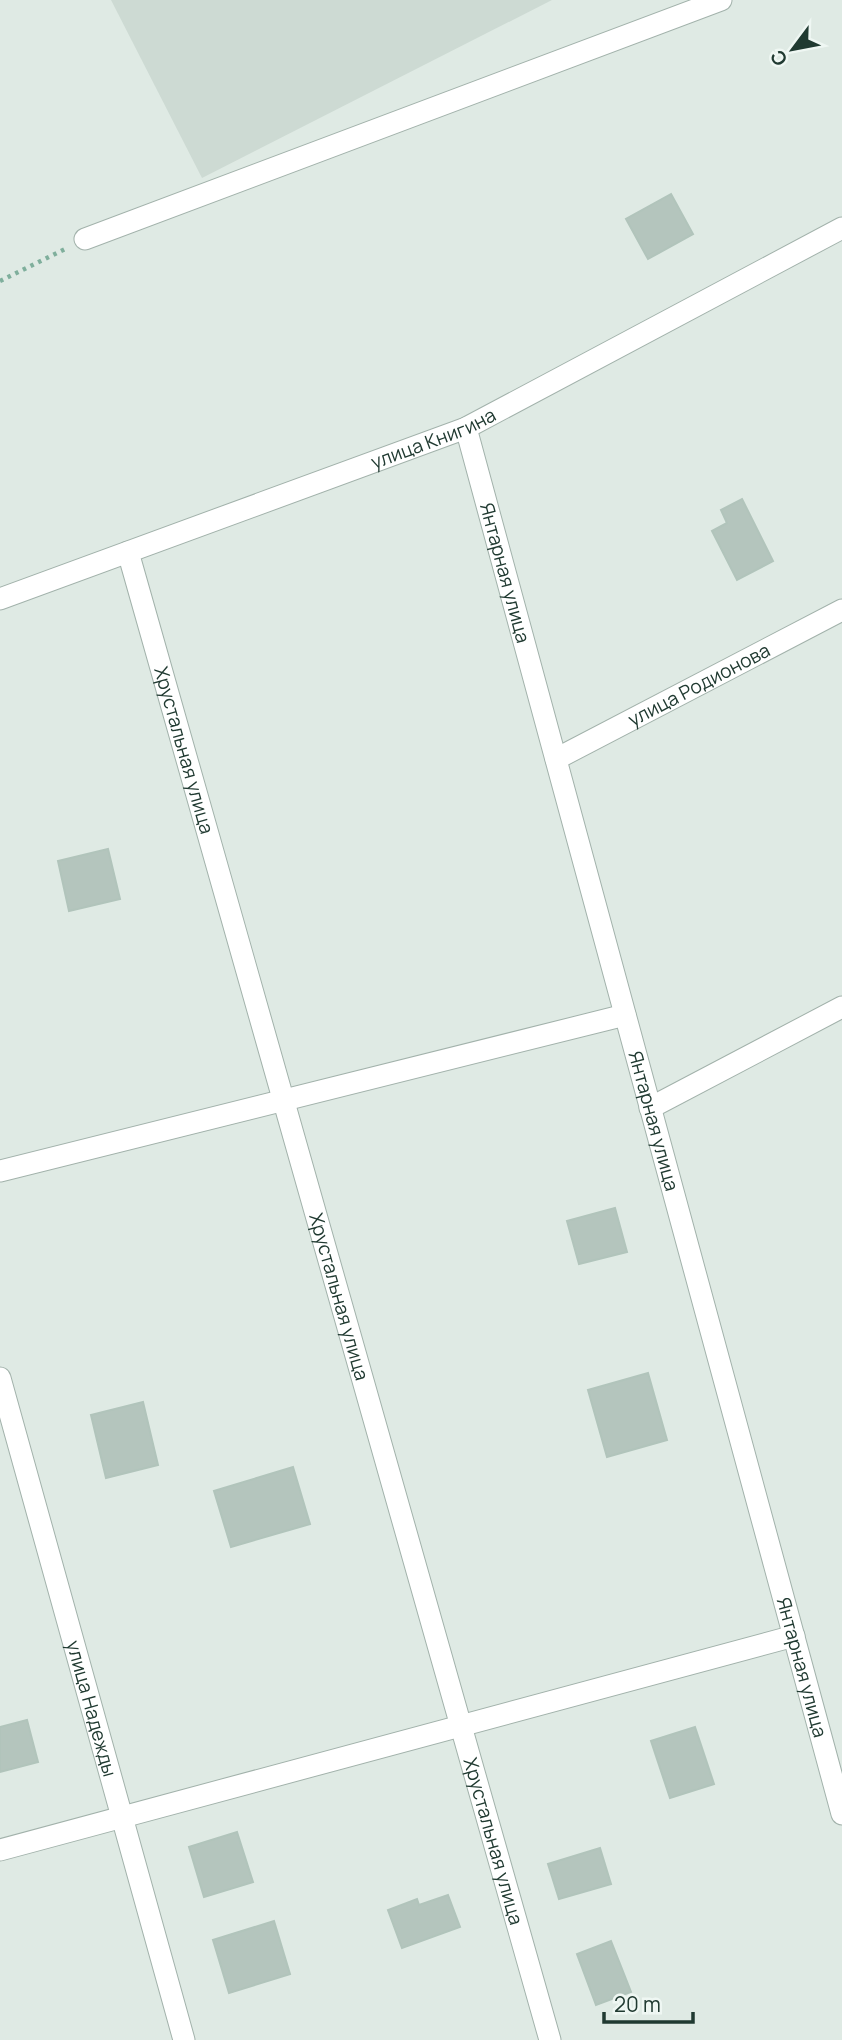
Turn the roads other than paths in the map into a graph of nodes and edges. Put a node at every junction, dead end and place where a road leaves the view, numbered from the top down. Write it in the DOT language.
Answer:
graph roads {
  1 [pos="721,0"];
  2 [pos="842,228"];
  3 [pos="85,239"];
  4 [pos="466,428"];
  5 [pos="128,552"];
  6 [pos="0,599"];
  7 [pos="842,610"];
  8 [pos="556,759"];
  9 [pos="842,1007"];
  10 [pos="625,1015"];
  11 [pos="283,1100"];
  12 [pos="650,1108"];
  13 [pos="0,1171"];
  14 [pos="0,1378"];
  15 [pos="794,1636"];
  16 [pos="461,1726"];
  17 [pos="842,1814"];
  18 [pos="122,1817"];
  19 [pos="0,1850"];
  20 [pos="184,2040"];
  21 [pos="550,2040"];
  1 -- 3 [label="street"];
  2 -- 4 [label="street, улица Книгина"];
  4 -- 5 [label="street, улица Книгина"];
  4 -- 8 [label="street, Янтарная улица"];
  5 -- 6 [label="street, улица Книгина"];
  5 -- 11 [label="street, Хрустальная улица"];
  7 -- 8 [label="street, улица Родионова"];
  8 -- 10 [label="street, Янтарная улица"];
  9 -- 12 [label="street"];
  10 -- 11 [label="street"];
  10 -- 12 [label="street, Янтарная улица"];
  11 -- 13 [label="street"];
  11 -- 16 [label="street, Хрустальная улица"];
  12 -- 15 [label="street, Янтарная улица"];
  14 -- 18 [label="street, улица Надежды"];
  15 -- 16 [label="street"];
  15 -- 17 [label="street, Янтарная улица"];
  16 -- 18 [label="street"];
  16 -- 21 [label="street, Хрустальная улица"];
  18 -- 19 [label="street"];
  18 -- 20 [label="street, улица Надежды"];
}
